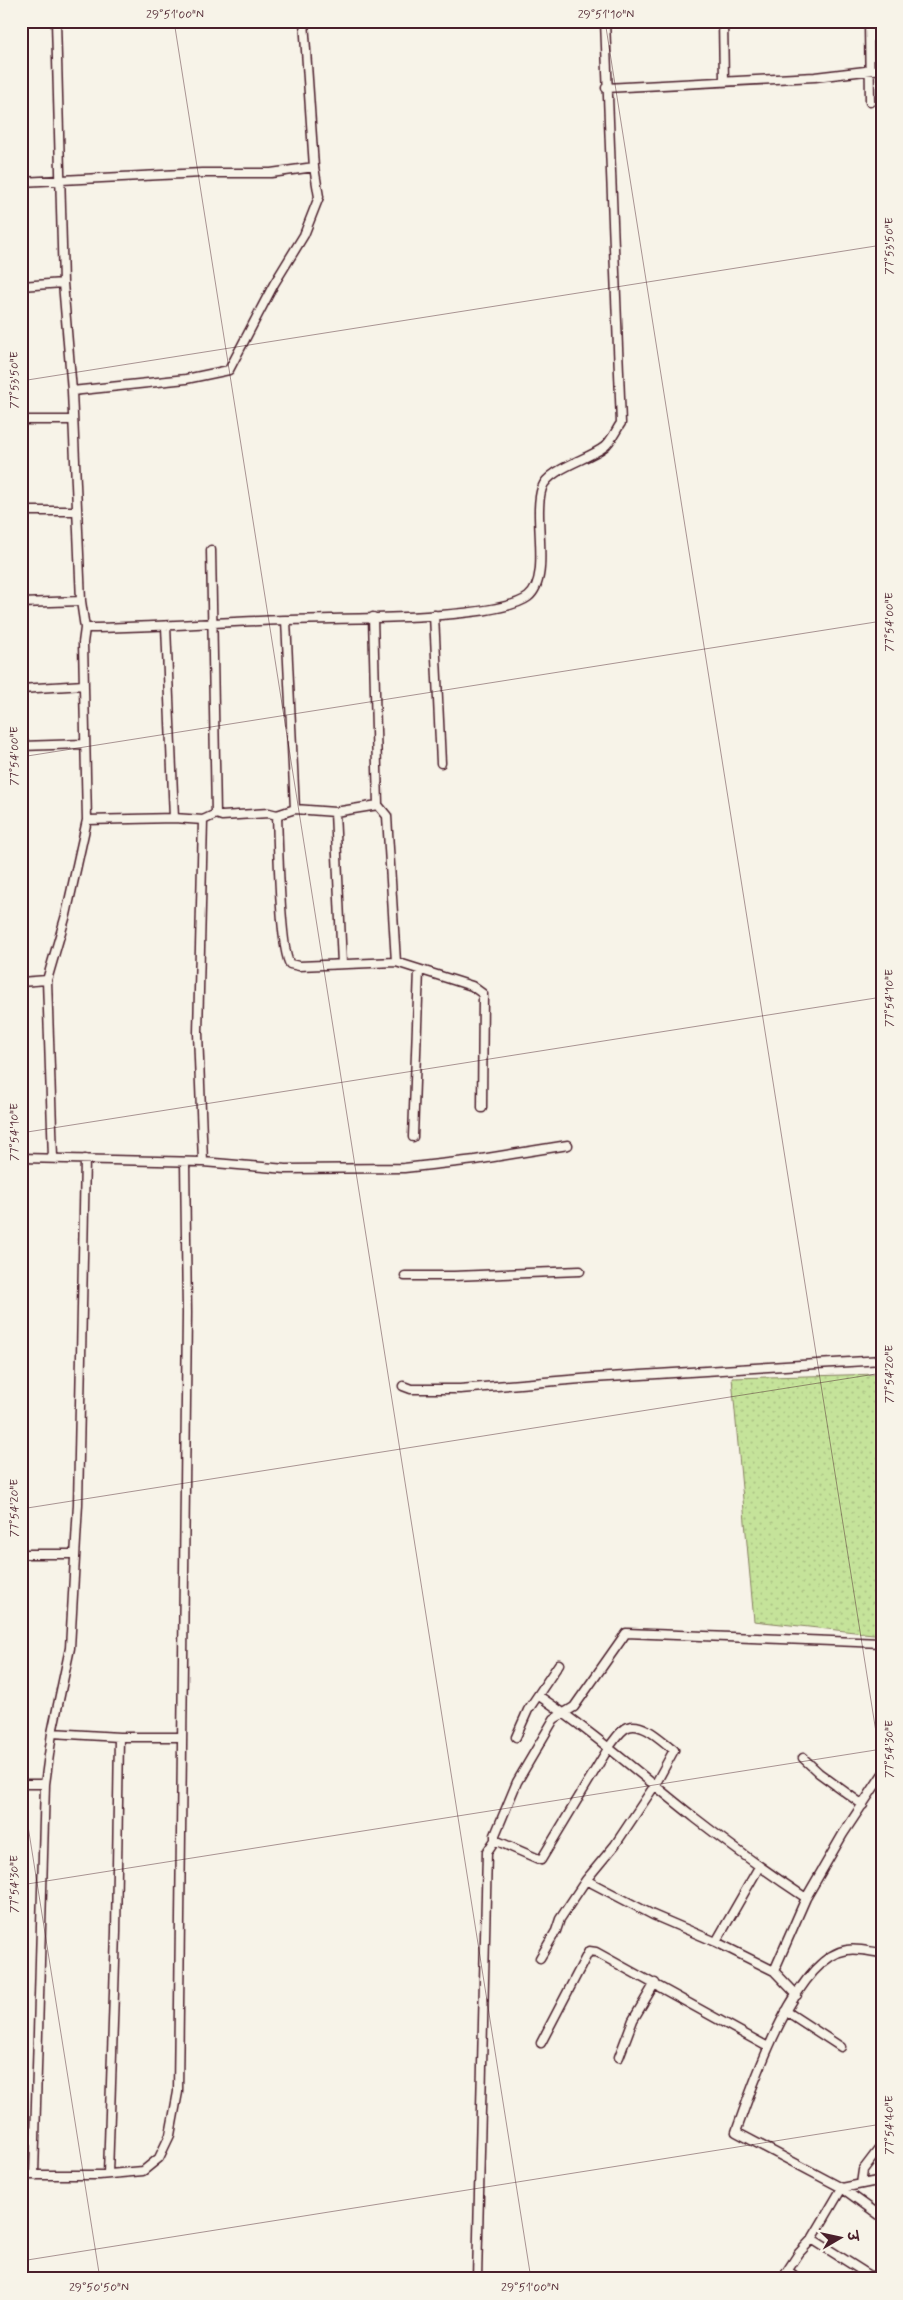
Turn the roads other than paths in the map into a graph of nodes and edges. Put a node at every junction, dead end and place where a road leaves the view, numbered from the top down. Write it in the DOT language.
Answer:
graph roads {
  1 [pos="56,21"];
  2 [pos="304,21"];
  3 [pos="604,21"];
  4 [pos="723,21"];
  5 [pos="869,21"];
  6 [pos="882,69"];
  7 [pos="871,70"];
  8 [pos="724,81"];
  9 [pos="606,88"];
  10 [pos="870,102"];
  11 [pos="314,167"];
  12 [pos="61,178"];
  13 [pos="21,182"];
  14 [pos="63,283"];
  15 [pos="21,286"];
  16 [pos="72,391"];
  17 [pos="21,420"];
  18 [pos="73,420"];
  19 [pos="21,511"];
  20 [pos="76,511"];
  21 [pos="211,550"];
  22 [pos="81,601"];
  23 [pos="21,603"];
  24 [pos="434,615"];
  25 [pos="372,617"];
  26 [pos="286,620"];
  27 [pos="212,623"];
  28 [pos="166,626"];
  29 [pos="85,628"];
  30 [pos="84,685"];
  31 [pos="21,690"];
  32 [pos="84,744"];
  33 [pos="21,746"];
  34 [pos="440,763"];
  35 [pos="378,805"];
  36 [pos="294,808"];
  37 [pos="335,812"];
  38 [pos="216,814"];
  39 [pos="277,815"];
  40 [pos="174,818"];
  41 [pos="87,820"];
  42 [pos="203,820"];
  43 [pos="396,962"];
  44 [pos="342,964"];
  45 [pos="419,970"];
  46 [pos="47,980"];
  47 [pos="21,982"];
  48 [pos="482,1108"];
  49 [pos="413,1137"];
  50 [pos="568,1145"];
  51 [pos="21,1158"];
  52 [pos="52,1158"];
  53 [pos="84,1159"];
  54 [pos="185,1162"];
  55 [pos="203,1162"];
  56 [pos="580,1271"];
  57 [pos="405,1276"];
  58 [pos="882,1360"];
  59 [pos="402,1386"];
  60 [pos="21,1554"];
  61 [pos="75,1554"];
  62 [pos="882,1643"];
  63 [pos="558,1664"];
  64 [pos="539,1696"];
  65 [pos="564,1712"];
  66 [pos="52,1733"];
  67 [pos="119,1737"];
  68 [pos="181,1737"];
  69 [pos="516,1737"];
  70 [pos="609,1748"];
  71 [pos="803,1758"];
  72 [pos="882,1775"];
  73 [pos="21,1784"];
  74 [pos="46,1784"];
  75 [pos="655,1784"];
  76 [pos="862,1804"];
  77 [pos="495,1840"];
  78 [pos="759,1867"];
  79 [pos="586,1880"];
  80 [pos="806,1898"];
  81 [pos="716,1942"];
  82 [pos="882,1953"];
  83 [pos="540,1958"];
  84 [pos="774,1971"];
  85 [pos="655,1983"];
  86 [pos="797,1995"];
  87 [pos="786,2011"];
  88 [pos="541,2043"];
  89 [pos="768,2047"];
  90 [pos="841,2048"];
  91 [pos="618,2057"];
  92 [pos="882,2145"];
  93 [pos="108,2174"];
  94 [pos="21,2175"];
  95 [pos="34,2175"];
  96 [pos="882,2180"];
  97 [pos="861,2184"];
  98 [pos="842,2188"];
  99 [pos="882,2217"];
  100 [pos="812,2239"];
  101 [pos="788,2271"];
  102 [pos="477,2279"];
  103 [pos="782,2279"];
  104 [pos="799,2279"];
  105 [pos="875,2279"];
  1 -- 12 [label="street"];
  2 -- 11 [label="street"];
  3 -- 9 [label="street"];
  4 -- 8 [label="street"];
  5 -- 7 [label="street"];
  6 -- 7 [label="street"];
  7 -- 8 [label="street"];
  7 -- 10 [label="street"];
  8 -- 9 [label="street"];
  9 -- 24 [label="street"];
  11 -- 12 [label="street"];
  11 -- 16 [label="street"];
  12 -- 13 [label="street"];
  12 -- 14 [label="street"];
  14 -- 15 [label="street"];
  14 -- 16 [label="street"];
  16 -- 18 [label="street"];
  17 -- 18 [label="street"];
  18 -- 20 [label="street"];
  19 -- 20 [label="street"];
  20 -- 22 [label="street"];
  21 -- 27 [label="street"];
  22 -- 23 [label="street"];
  22 -- 29 [label="street"];
  24 -- 25 [label="street"];
  24 -- 34 [label="street"];
  25 -- 26 [label="street"];
  25 -- 35 [label="street"];
  26 -- 27 [label="street"];
  26 -- 36 [label="street"];
  27 -- 28 [label="street"];
  27 -- 38 [label="street"];
  28 -- 29 [label="street"];
  28 -- 40 [label="street"];
  29 -- 30 [label="street"];
  30 -- 31 [label="street"];
  30 -- 32 [label="street"];
  32 -- 33 [label="street"];
  32 -- 41 [label="street"];
  35 -- 37 [label="street"];
  35 -- 43 [label="street"];
  36 -- 37 [label="street"];
  36 -- 39 [label="street"];
  37 -- 44 [label="street"];
  38 -- 39 [label="street"];
  38 -- 42 [label="street"];
  39 -- 44 [label="street"];
  40 -- 41 [label="street"];
  40 -- 42 [label="street"];
  41 -- 46 [label="street"];
  42 -- 55 [label="street"];
  43 -- 44 [label="street"];
  43 -- 45 [label="street"];
  45 -- 48 [label="street"];
  45 -- 49 [label="street"];
  46 -- 47 [label="street"];
  46 -- 52 [label="street"];
  50 -- 55 [label="street"];
  51 -- 52 [label="street"];
  52 -- 53 [label="street"];
  53 -- 54 [label="street"];
  53 -- 61 [label="street"];
  54 -- 55 [label="street"];
  54 -- 68 [label="street"];
  56 -- 57 [label="street"];
  58 -- 59 [label="street"];
  60 -- 61 [label="street"];
  61 -- 66 [label="street"];
  62 -- 65 [label="street"];
  63 -- 64 [label="street"];
  64 -- 65 [label="street"];
  64 -- 69 [label="street"];
  65 -- 70 [label="street"];
  65 -- 77 [label="street"];
  66 -- 67 [label="street"];
  66 -- 74 [label="street"];
  67 -- 68 [label="street"];
  67 -- 93 [label="street"];
  68 -- 93 [label="street"];
  70 -- 75 [label="street"];
  70 -- 75 [label="street"];
  70 -- 77 [label="street"];
  71 -- 76 [label="street"];
  72 -- 76 [label="street"];
  73 -- 74 [label="street"];
  74 -- 95 [label="street"];
  75 -- 78 [label="street"];
  75 -- 79 [label="street"];
  76 -- 80 [label="street"];
  77 -- 102 [label="street"];
  78 -- 80 [label="street"];
  78 -- 81 [label="street"];
  79 -- 81 [label="street"];
  79 -- 83 [label="street"];
  80 -- 84 [label="street"];
  81 -- 84 [label="street"];
  82 -- 86 [label="street"];
  84 -- 86 [label="street"];
  85 -- 88 [label="street"];
  85 -- 89 [label="street"];
  85 -- 91 [label="street"];
  86 -- 87 [label="street"];
  87 -- 89 [label="street"];
  87 -- 90 [label="street"];
  89 -- 98 [label="street"];
  92 -- 97 [label="street"];
  93 -- 95 [label="street"];
  94 -- 95 [label="street"];
  96 -- 97 [label="street"];
  97 -- 98 [label="street"];
  98 -- 99 [label="street"];
  98 -- 100 [label="street"];
  100 -- 101 [label="street"];
  100 -- 105 [label="street"];
  101 -- 103 [label="street"];
  101 -- 104 [label="street"];
}
